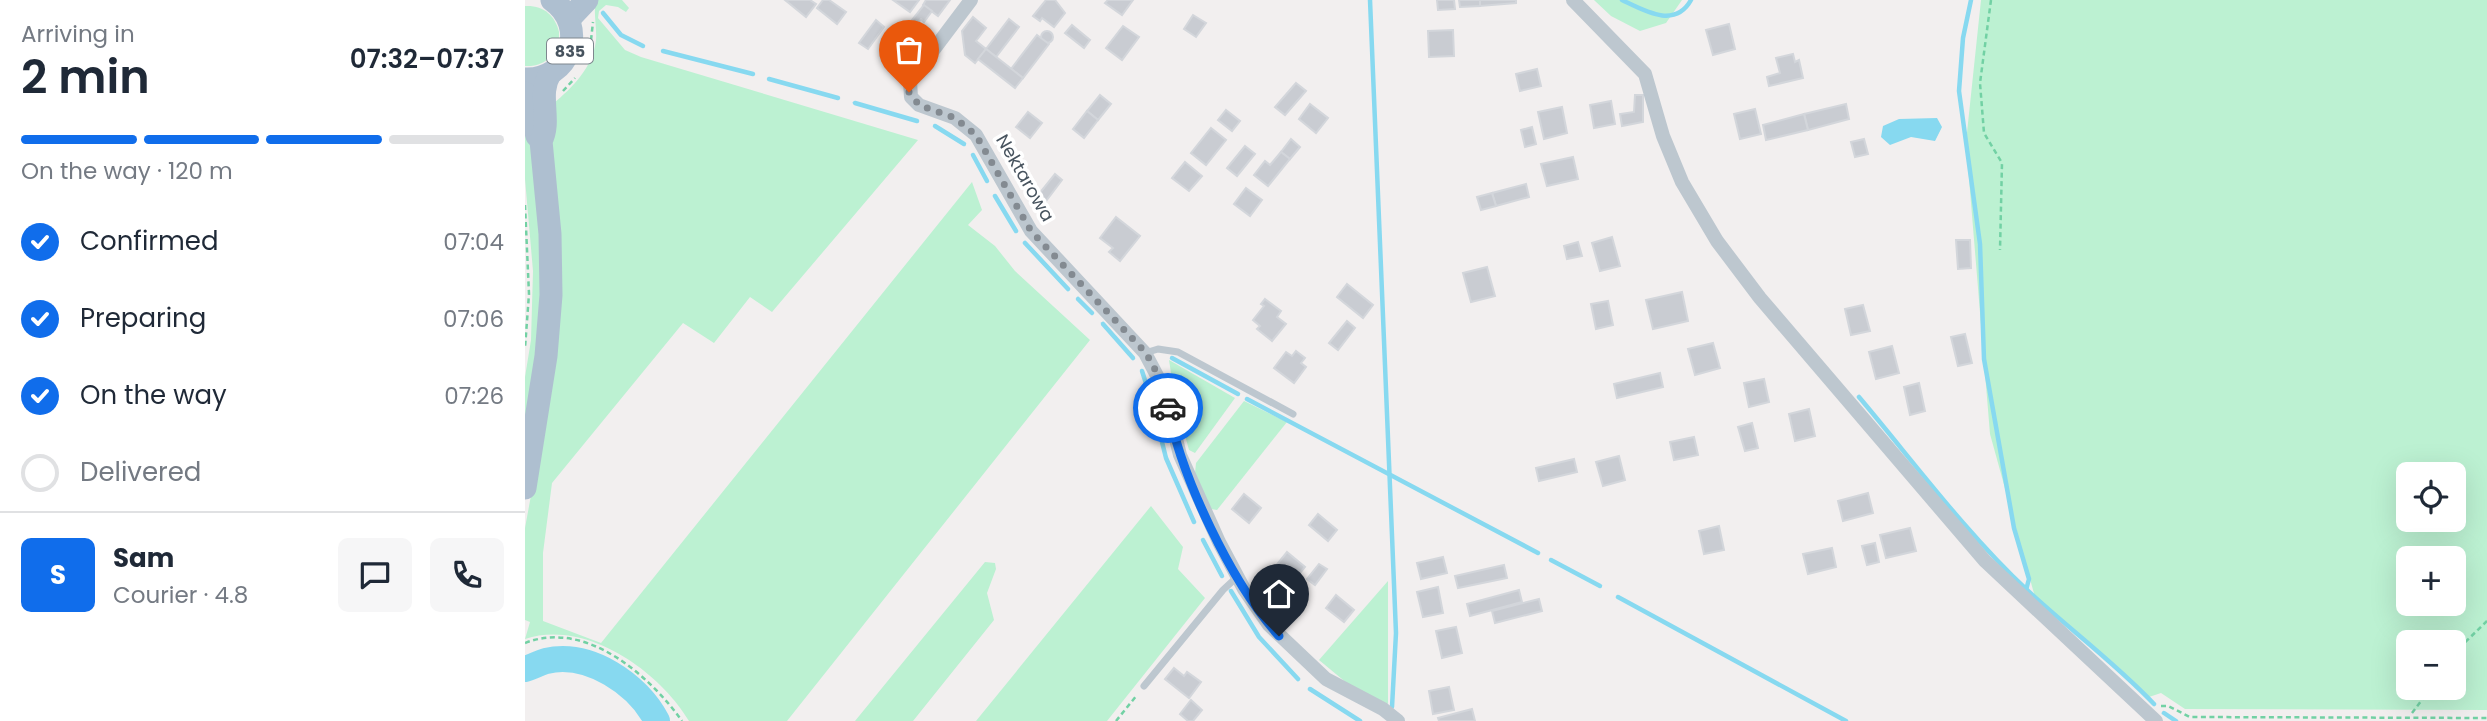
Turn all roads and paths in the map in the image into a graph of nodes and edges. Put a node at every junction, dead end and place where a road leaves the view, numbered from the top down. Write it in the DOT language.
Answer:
graph roads {
  1 [pos="553,0"];
  2 [pos="587,0"];
  3 [pos="971,0"];
  4 [pos="1573,0"];
  5 [pos="1991,0"];
  6 [pos="569,19"];
  7 [pos="550,74"];
  8 [pos="525,79"];
  9 [pos="525,93"];
  10 [pos="541,141"];
  11 [pos="525,205"];
  12 [pos="2000,250"];
  13 [pos="525,348"];
  14 [pos="1146,353"];
  15 [pos="1293,414"];
  16 [pos="525,488"];
  17 [pos="1237,577"];
  18 [pos="2487,621"];
  19 [pos="2466,641"];
  20 [pos="525,643"];
  21 [pos="1144,686"];
  22 [pos="2422,700"];
  23 [pos="2164,705"];
  24 [pos="2413,713"];
  25 [pos="2487,718"];
  26 [pos="682,721"];
  27 [pos="1116,721"];
  28 [pos="1398,721"];
  29 [pos="2156,721"];
  1 -- 6 [label="main road, 835"];
  2 -- 6 [label="main road, 835"];
  3 -- 14 [label="street, Nektarowa"];
  4 -- 29 [label="street"];
  5 -- 12 [label="path"];
  6 -- 7 [label="main road, 835"];
  7 -- 8 [label="main road, 835"];
  7 -- 10 [label="main road, 835"];
  9 -- 10 [label="main road, 835"];
  10 -- 16 [label="main road, 835"];
  11 -- 13 [label="path"];
  14 -- 15 [label="lane"];
  14 -- 17 [label="street, Nektarowa"];
  17 -- 21 [label="lane"];
  17 -- 28 [label="street, Nektarowa"];
  18 -- 19 [label="path"];
  20 -- 26 [label="path"];
  21 -- 27 [label="path"];
  22 -- 24 [label="path"];
  23 -- 25 [label="path"];
}
